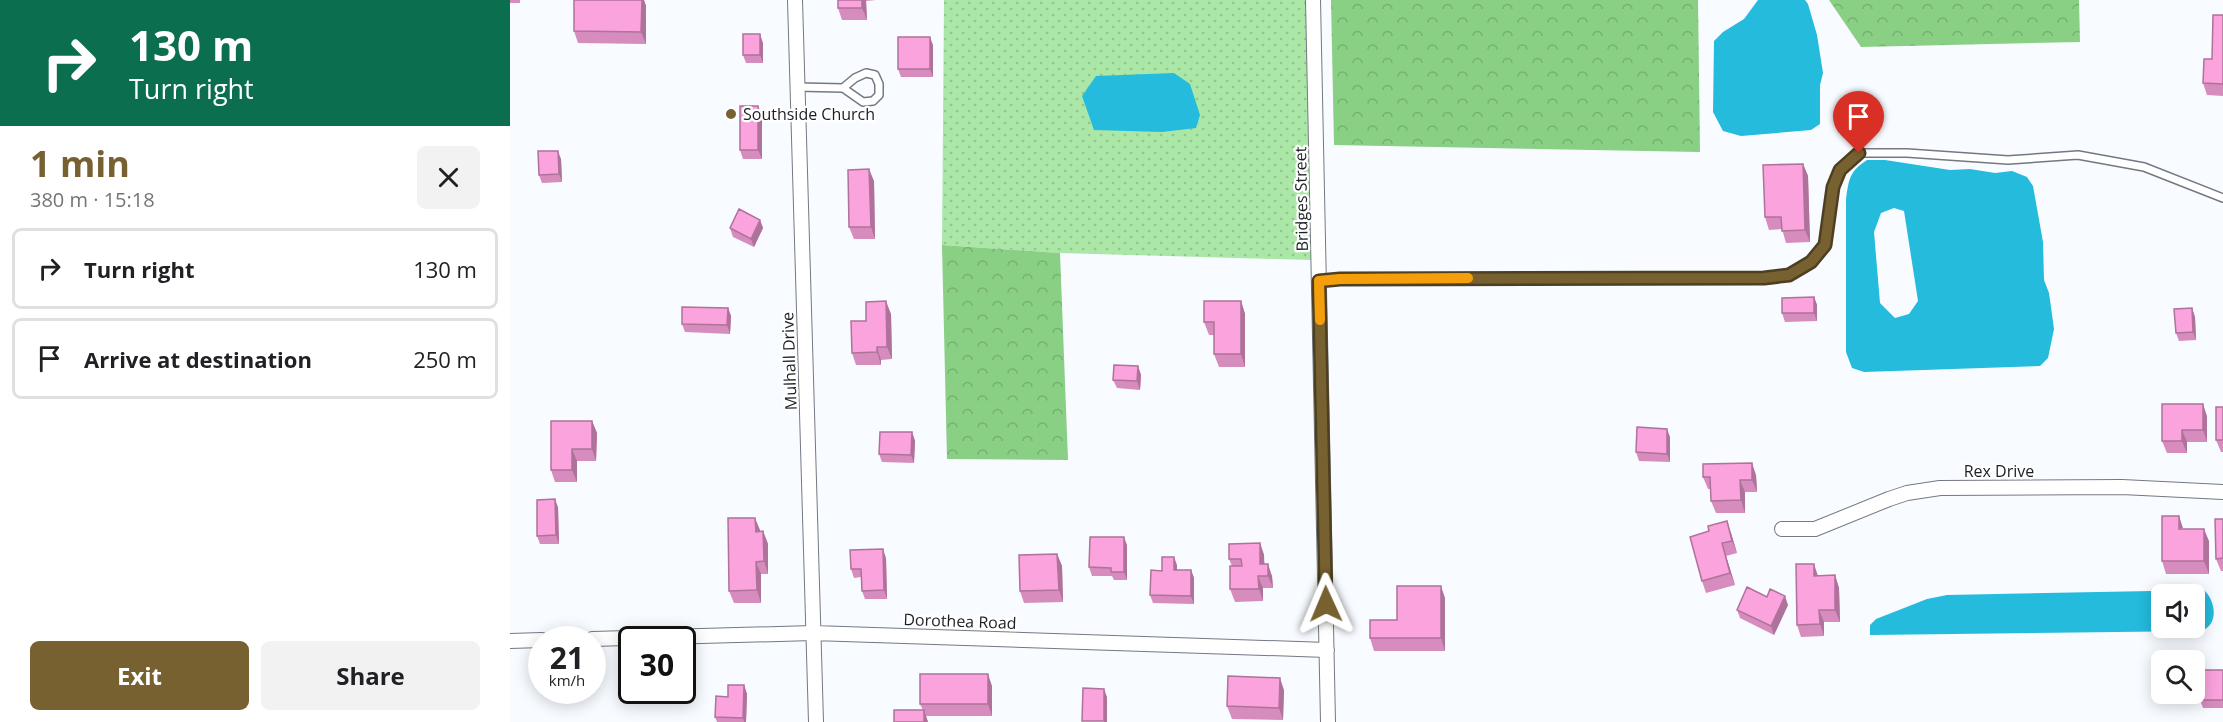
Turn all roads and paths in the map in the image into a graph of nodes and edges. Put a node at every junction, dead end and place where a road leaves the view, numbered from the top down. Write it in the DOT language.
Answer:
graph roads {
  1 [pos="795,0"];
  2 [pos="1313,0"];
  3 [pos="797,87"];
  4 [pos="843,88"];
  5 [pos="2223,198"];
  6 [pos="1319,281"];
  7 [pos="2223,492"];
  8 [pos="1782,530"];
  9 [pos="813,633"];
  10 [pos="606,639"];
  11 [pos="528,640"];
  12 [pos="510,641"];
  13 [pos="1327,650"];
  14 [pos="816,722"];
  15 [pos="1328,722"];
  1 -- 3 [label="street, Mulhall Drive"];
  2 -- 6 [label="street, Bridges Street"];
  3 -- 4 [label="lane"];
  3 -- 9 [label="street, Mulhall Drive"];
  4 -- 4 [label="lane"];
  5 -- 6 [label="lane"];
  6 -- 13 [label="street, Bridges Street"];
  7 -- 8 [label="street, Rex Drive"];
  9 -- 10 [label="street, Dorothea Road"];
  9 -- 13 [label="street, Dorothea Road"];
  9 -- 14 [label="street, Mulhall Drive"];
  11 -- 12 [label="street"];
  13 -- 15 [label="street, Bridges Street"];
}
